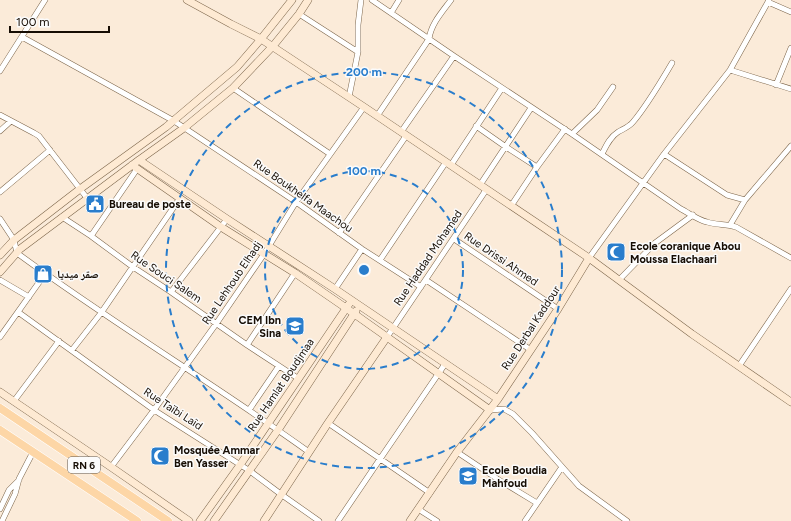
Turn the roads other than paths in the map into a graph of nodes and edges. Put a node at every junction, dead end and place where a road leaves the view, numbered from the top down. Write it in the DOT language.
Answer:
graph roads {
  1 [pos="45,0"];
  2 [pos="187,0"];
  3 [pos="292,0"];
  4 [pos="308,0"];
  5 [pos="361,0"];
  6 [pos="372,0"];
  7 [pos="399,0"];
  8 [pos="451,0"];
  9 [pos="769,1"];
  10 [pos="791,12"];
  11 [pos="391,13"];
  12 [pos="299,14"];
  13 [pos="22,37"];
  14 [pos="262,39"];
  15 [pos="429,39"];
  16 [pos="273,46"];
  17 [pos="791,48"];
  18 [pos="358,52"];
  19 [pos="454,56"];
  20 [pos="672,62"];
  21 [pos="730,70"];
  22 [pos="0,71"];
  23 [pos="776,85"];
  24 [pos="613,87"];
  25 [pos="233,88"];
  26 [pos="502,88"];
  27 [pos="791,89"];
  28 [pos="349,97"];
  29 [pos="364,107"];
  30 [pos="531,108"];
  31 [pos="0,115"];
  32 [pos="377,116"];
  33 [pos="11,121"];
  34 [pos="174,121"];
  35 [pos="476,126"];
  36 [pos="184,128"];
  37 [pos="565,129"];
  38 [pos="0,131"];
  39 [pos="404,134"];
  40 [pos="572,134"];
  41 [pos="791,146"];
  42 [pos="506,147"];
  43 [pos="50,150"];
  44 [pos="330,154"];
  45 [pos="602,154"];
  46 [pos="664,154"];
  47 [pos="139,160"];
  48 [pos="448,164"];
  49 [pos="134,167"];
  50 [pos="537,167"];
  51 [pos="643,183"];
  52 [pos="483,187"];
  53 [pos="80,189"];
  54 [pos="0,192"];
  55 [pos="87,198"];
  56 [pos="180,198"];
  57 [pos="745,200"];
  58 [pos="296,202"];
  59 [pos="511,206"];
  60 [pos="693,215"];
  61 [pos="62,218"];
  62 [pos="0,219"];
  63 [pos="227,219"];
  64 [pos="730,225"];
  65 [pos="221,226"];
  66 [pos="339,233"];
  67 [pos="91,236"];
  68 [pos="454,239"];
  69 [pos="14,240"];
  70 [pos="269,246"];
  71 [pos="362,249"];
  72 [pos="17,253"];
  73 [pos="264,254"];
  74 [pos="0,255"];
  75 [pos="590,258"];
  76 [pos="791,258"];
  77 [pos="380,260"];
  78 [pos="132,266"];
  79 [pos="0,272"];
  80 [pos="295,273"];
  81 [pos="45,274"];
  82 [pos="0,280"];
  83 [pos="426,280"];
  84 [pos="620,280"];
  85 [pos="421,287"];
  86 [pos="335,289"];
  87 [pos="791,289"];
  88 [pos="171,292"];
  89 [pos="29,297"];
  90 [pos="351,300"];
  91 [pos="359,306"];
  92 [pos="346,308"];
  93 [pos="558,308"];
  94 [pos="18,312"];
  95 [pos="101,313"];
  96 [pos="354,313"];
  97 [pos="216,324"];
  98 [pos="393,329"];
  99 [pos="0,337"];
  100 [pos="387,337"];
  101 [pos="59,341"];
  102 [pos="247,345"];
  103 [pos="72,350"];
  104 [pos="531,350"];
  105 [pos="445,364"];
  106 [pos="279,366"];
  107 [pos="739,366"];
  108 [pos="185,368"];
  109 [pos="438,374"];
  110 [pos="299,379"];
  111 [pos="0,392"];
  112 [pos="498,399"];
  113 [pos="14,401"];
  114 [pos="791,402"];
  115 [pos="0,408"];
  116 [pos="504,409"];
  117 [pos="154,410"];
  118 [pos="249,410"];
  119 [pos="490,410"];
  120 [pos="268,423"];
  121 [pos="328,423"];
  122 [pos="0,430"];
  123 [pos="278,430"];
  124 [pos="33,452"];
  125 [pos="309,452"];
  126 [pos="457,452"];
  127 [pos="380,459"];
  128 [pos="240,465"];
  129 [pos="111,467"];
  130 [pos="562,467"];
  131 [pos="250,471"];
  132 [pos="19,479"];
  133 [pos="430,493"];
  134 [pos="282,495"];
  135 [pos="537,502"];
  136 [pos="0,509"];
  137 [pos="418,509"];
  138 [pos="2,521"];
  139 [pos="137,521"];
  140 [pos="168,521"];
  141 [pos="189,521"];
  142 [pos="200,521"];
  143 [pos="214,521"];
  144 [pos="264,521"];
  145 [pos="319,521"];
  146 [pos="338,521"];
  147 [pos="410,521"];
  148 [pos="437,521"];
  149 [pos="525,521"];
  150 [pos="628,521"];
  1 -- 13 [label="street"];
  2 -- 14 [label="street"];
  3 -- 14 [label="street"];
  4 -- 12 [label="street"];
  5 -- 18 [label="street"];
  6 -- 11 [label="street"];
  7 -- 11 [label="street"];
  8 -- 15 [label="street"];
  9 -- 10 [label="street"];
  9 -- 21 [label="street"];
  11 -- 15 [label="street"];
  12 -- 16 [label="street"];
  12 -- 18 [label="street"];
  13 -- 22 [label="street"];
  13 -- 34 [label="street, Rue Boukhelfa Maachou"];
  14 -- 16 [label="street"];
  14 -- 34 [label="street"];
  15 -- 19 [label="street"];
  15 -- 32 [label="street"];
  16 -- 25 [label="street"];
  16 -- 28 [label="street"];
  17 -- 23 [label="street"];
  18 -- 28 [label="street"];
  19 -- 26 [label="street"];
  19 -- 39 [label="street"];
  20 -- 45 [label="street"];
  21 -- 23 [label="street"];
  21 -- 46 [label="street"];
  23 -- 27 [label="street"];
  24 -- 40 [label="street"];
  25 -- 36 [label="street"];
  25 -- 44 [label="street"];
  26 -- 30 [label="street"];
  26 -- 35 [label="street"];
  28 -- 29 [label="street"];
  29 -- 32 [label="street"];
  29 -- 44 [label="street, Rue Lehhoub Elhadj"];
  30 -- 37 [label="street"];
  30 -- 42 [label="street, Rue Haddad Mohamed"];
  31 -- 33 [label="street"];
  32 -- 39 [label="street"];
  33 -- 38 [label="street"];
  33 -- 43 [label="street"];
  34 -- 36 [label="street, Rue Boukhelfa Maachou"];
  34 -- 53 [label="street"];
  35 -- 42 [label="street"];
  35 -- 48 [label="street"];
  36 -- 47 [label="street"];
  36 -- 58 [label="street, Rue Boukhelfa Maachou"];
  37 -- 40 [label="street"];
  37 -- 50 [label="street"];
  39 -- 48 [label="street"];
  39 -- 66 [label="street"];
  40 -- 45 [label="street"];
  41 -- 57 [label="street"];
  42 -- 50 [label="street"];
  42 -- 52 [label="street, Rue Haddad Mohamed"];
  43 -- 53 [label="street"];
  43 -- 54 [label="street"];
  44 -- 58 [label="street, Rue Lehhoub Elhadj"];
  45 -- 51 [label="street"];
  46 -- 51 [label="street"];
  46 -- 57 [label="street"];
  47 -- 49 [label="street"];
  47 -- 63 [label="street"];
  48 -- 52 [label="street"];
  48 -- 77 [label="street"];
  49 -- 55 [label="street"];
  49 -- 56 [label="street"];
  49 -- 67 [label="street"];
  50 -- 59 [label="street"];
  51 -- 60 [label="street"];
  51 -- 75 [label="street"];
  52 -- 59 [label="street"];
  52 -- 68 [label="street, Rue Haddad Mohamed"];
  53 -- 55 [label="street"];
  53 -- 69 [label="street"];
  55 -- 61 [label="street"];
  56 -- 65 [label="street"];
  56 -- 78 [label="street"];
  57 -- 64 [label="street"];
  58 -- 66 [label="street, Rue Boukhelfa Maachou"];
  58 -- 70 [label="street, Rue Lehhoub Elhadj"];
  59 -- 75 [label="street"];
  60 -- 64 [label="street"];
  60 -- 84 [label="street"];
  61 -- 67 [label="street, Rue Souci Salem"];
  61 -- 72 [label="street"];
  62 -- 69 [label="street"];
  63 -- 65 [label="street"];
  63 -- 70 [label="street"];
  64 -- 76 [label="street"];
  65 -- 73 [label="street"];
  65 -- 88 [label="street"];
  66 -- 71 [label="street, Rue Boukhelfa Maachou"];
  67 -- 78 [label="street, Rue Souci Salem"];
  68 -- 83 [label="street, Rue Haddad Mohamed"];
  68 -- 93 [label="street, Rue Drissi Ahmed"];
  69 -- 72 [label="street"];
  69 -- 74 [label="street"];
  70 -- 73 [label="street, Rue Lehhoub Elhadj"];
  70 -- 86 [label="street"];
  71 -- 77 [label="street, Rue Boukhelfa Maachou"];
  71 -- 86 [label="street"];
  72 -- 79 [label="street"];
  72 -- 81 [label="street"];
  73 -- 80 [label="street"];
  73 -- 97 [label="street, Rue Lehhoub Elhadj"];
  75 -- 84 [label="street"];
  75 -- 93 [label="street, Rue Derbal Kaddour"];
  77 -- 85 [label="street, Rue Boukhelfa Maachou"];
  78 -- 88 [label="street, Rue Souci Salem"];
  78 -- 95 [label="street"];
  80 -- 92 [label="street"];
  80 -- 102 [label="street"];
  81 -- 89 [label="street"];
  81 -- 95 [label="street"];
  82 -- 89 [label="street"];
  83 -- 85 [label="street, Rue Haddad Mohamed"];
  83 -- 104 [label="street"];
  84 -- 107 [label="street"];
  85 -- 98 [label="street, Rue Haddad Mohamed"];
  86 -- 90 [label="street"];
  87 -- 107 [label="street"];
  88 -- 97 [label="street, Rue Souci Salem"];
  89 -- 94 [label="street"];
  90 -- 91 [label="street"];
  90 -- 92 [label="street, Rue Hamlat Boudjmaa"];
  91 -- 96 [label="street, Rue Hamlat Boudjmaa"];
  91 -- 98 [label="street"];
  92 -- 96 [label="street"];
  92 -- 110 [label="street, Rue Hamlat Boudjmaa"];
  93 -- 104 [label="street, Rue Derbal Kaddour"];
  94 -- 99 [label="street"];
  94 -- 101 [label="street, Rue Taïbi Laïd"];
  95 -- 103 [label="street"];
  95 -- 108 [label="street"];
  96 -- 100 [label="street"];
  96 -- 123 [label="street, Rue Hamlat Boudjmaa"];
  97 -- 102 [label="street, Rue Souci Salem"];
  97 -- 108 [label="street, Rue Lehhoub Elhadj"];
  98 -- 100 [label="street, Rue Haddad Mohamed"];
  98 -- 105 [label="street"];
  100 -- 109 [label="street"];
  100 -- 121 [label="street"];
  101 -- 103 [label="street, Rue Taïbi Laïd"];
  101 -- 113 [label="street"];
  102 -- 106 [label="street, Rue Souci Salem"];
  103 -- 117 [label="street, Rue Taïbi Laïd"];
  104 -- 112 [label="street, Rue Derbal Kaddour"];
  105 -- 109 [label="street"];
  105 -- 112 [label="street"];
  106 -- 110 [label="street, Rue Souci Salem"];
  106 -- 118 [label="street"];
  107 -- 114 [label="street"];
  108 -- 117 [label="street, Rue Lehhoub Elhadj"];
  108 -- 118 [label="street"];
  109 -- 119 [label="street"];
  109 -- 127 [label="street"];
  110 -- 120 [label="street, Rue Hamlat Boudjmaa"];
  111 -- 113 [label="street"];
  112 -- 116 [label="street"];
  112 -- 119 [label="street, Rue Derbal Kaddour"];
  113 -- 129 [label="street"];
  115 -- 140 [label="main road, RN 6"];
  116 -- 119 [label="street"];
  116 -- 130 [label="street"];
  117 -- 128 [label="street, Rue Taïbi Laïd"];
  117 -- 129 [label="street, Rue Lehhoub Elhadj"];
  118 -- 120 [label="street"];
  119 -- 126 [label="street, Rue Derbal Kaddour"];
  120 -- 123 [label="street"];
  120 -- 128 [label="street, Rue Hamlat Boudjmaa"];
  121 -- 125 [label="street"];
  121 -- 127 [label="street"];
  122 -- 124 [label="main road, RN 6"];
  123 -- 125 [label="street"];
  123 -- 131 [label="street, Rue Hamlat Boudjmaa"];
  124 -- 132 [label="street"];
  124 -- 139 [label="main road, RN 6"];
  125 -- 134 [label="street"];
  126 -- 133 [label="street, Rue Derbal Kaddour"];
  126 -- 135 [label="street"];
  127 -- 133 [label="street"];
  127 -- 146 [label="street"];
  128 -- 131 [label="street, Rue Taïbi Laïd"];
  128 -- 142 [label="street, Rue Hamlat Boudjmaa"];
  129 -- 141 [label="street"];
  130 -- 135 [label="street"];
  130 -- 150 [label="street"];
  131 -- 134 [label="street, Rue Taïbi Laïd"];
  131 -- 143 [label="street, Rue Hamlat Boudjmaa"];
  132 -- 136 [label="street"];
  132 -- 138 [label="street"];
  133 -- 137 [label="street, Rue Derbal Kaddour"];
  134 -- 144 [label="street"];
  134 -- 145 [label="street, Rue Taïbi Laïd"];
  135 -- 149 [label="street"];
  137 -- 147 [label="street, Rue Derbal Kaddour"];
  137 -- 148 [label="street"];
}
